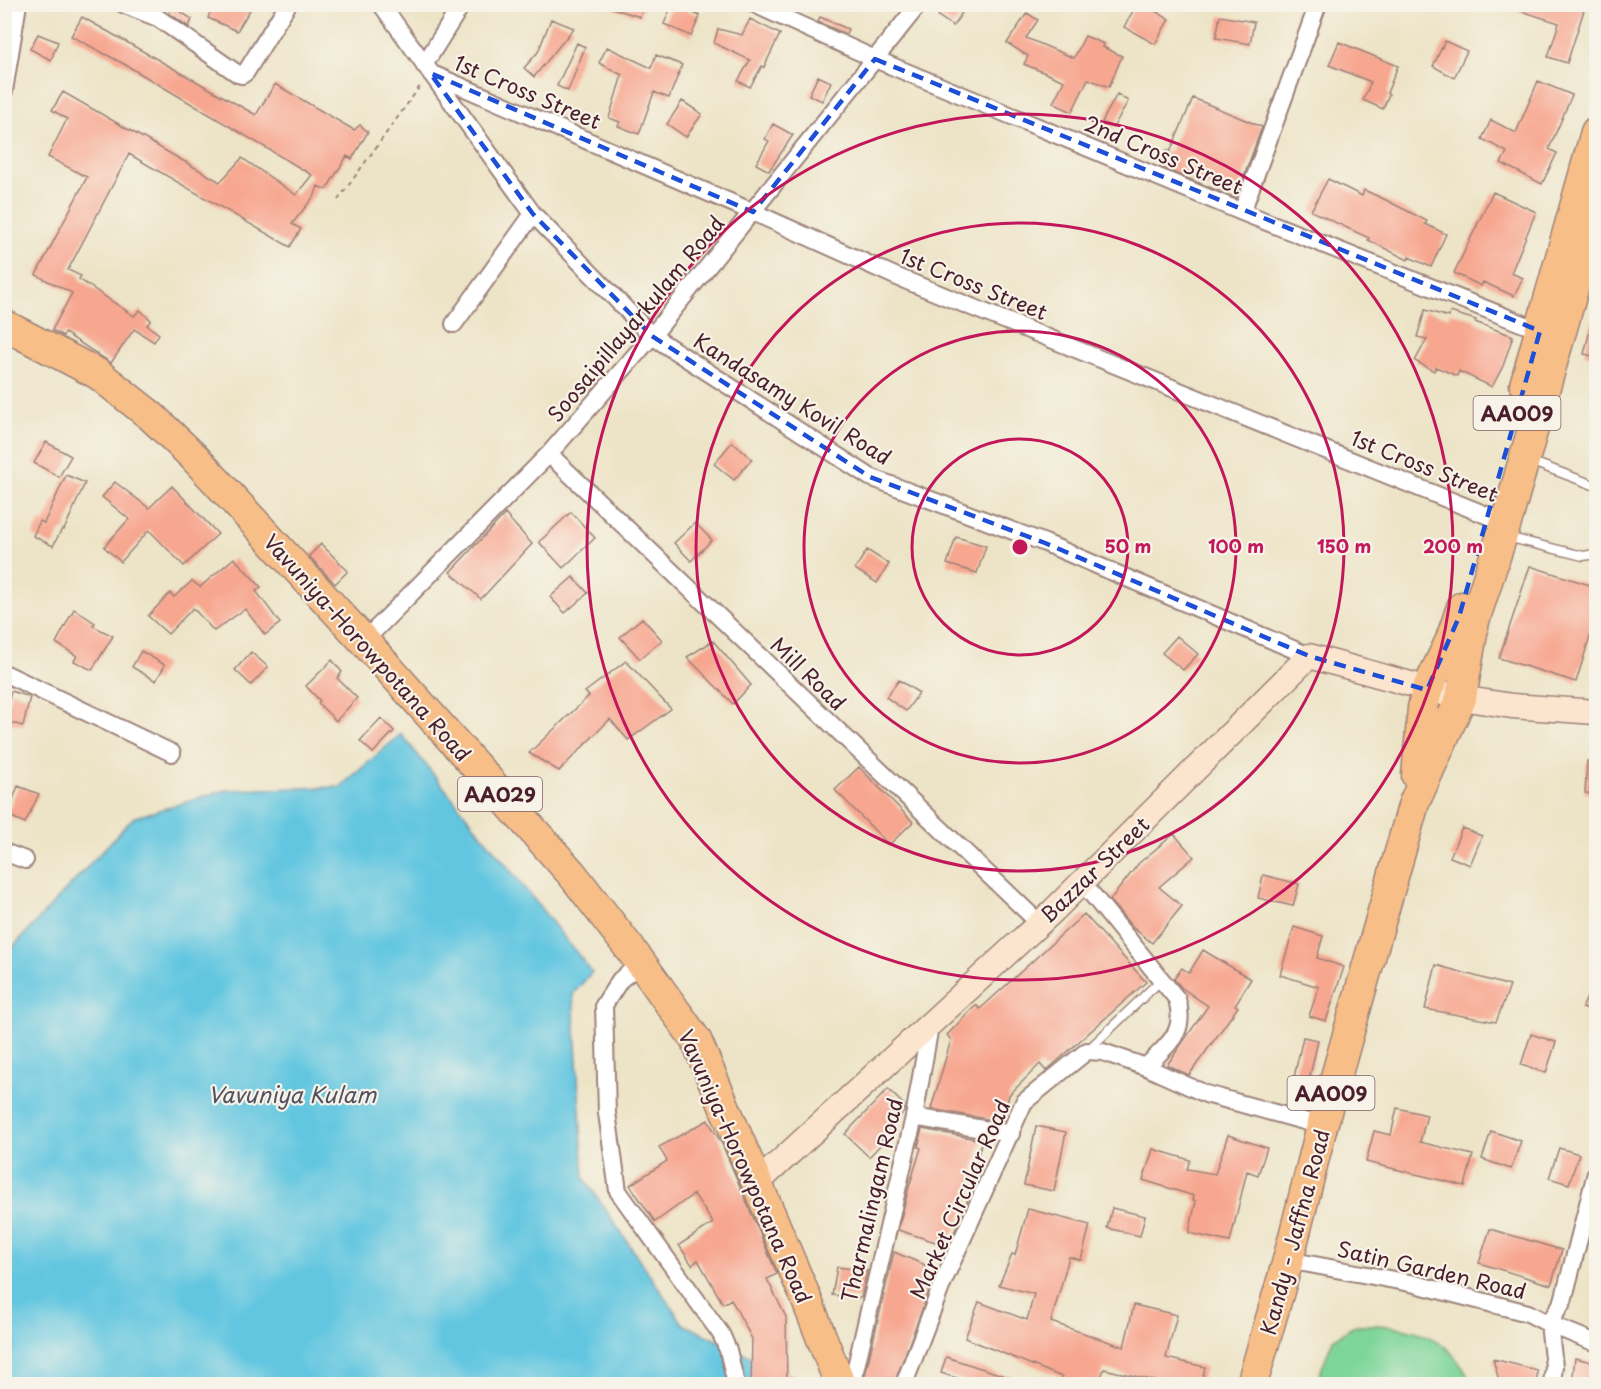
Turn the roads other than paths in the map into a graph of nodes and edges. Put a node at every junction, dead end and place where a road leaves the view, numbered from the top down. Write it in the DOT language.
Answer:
graph roads {
  1 [pos="18,4"];
  2 [pos="123,4"];
  3 [pos="288,4"];
  4 [pos="381,4"];
  5 [pos="462,4"];
  6 [pos="754,4"];
  7 [pos="919,4"];
  8 [pos="1318,4"];
  9 [pos="159,11"];
  10 [pos="875,60"];
  11 [pos="427,69"];
  12 [pos="4,91"];
  13 [pos="1596,132"];
  14 [pos="1596,209"];
  15 [pos="753,212"];
  16 [pos="1242,212"];
  17 [pos="533,214"];
  18 [pos="454,324"];
  19 [pos="4,325"];
  20 [pos="1550,335"];
  21 [pos="652,336"];
  22 [pos="1522,444"];
  23 [pos="549,454"];
  24 [pos="1596,486"];
  25 [pos="1498,524"];
  26 [pos="1596,554"];
  27 [pos="364,641"];
  28 [pos="1309,656"];
  29 [pos="4,673"];
  30 [pos="1427,690"];
  31 [pos="1461,698"];
  32 [pos="1596,712"];
  33 [pos="172,753"];
  34 [pos="1414,803"];
  35 [pos="4,852"];
  36 [pos="25,860"];
  37 [pos="1082,882"];
  38 [pos="1039,923"];
  39 [pos="641,963"];
  40 [pos="1161,980"];
  41 [pos="930,1026"];
  42 [pos="1087,1051"];
  43 [pos="1146,1067"];
  44 [pos="914,1117"];
  45 [pos="1322,1125"];
  46 [pos="1011,1134"];
  47 [pos="1596,1173"];
  48 [pos="757,1183"];
  49 [pos="1288,1260"];
  50 [pos="1549,1324"];
  51 [pos="1596,1343"];
  52 [pos="911,1383"];
  53 [pos="736,1384"];
  54 [pos="840,1384"];
  55 [pos="852,1384"];
  56 [pos="1252,1384"];
  57 [pos="1552,1384"];
  1 -- 12 [label="street"];
  2 -- 9 [label="street"];
  3 -- 9 [label="street"];
  4 -- 11 [label="street, Kandasamy Kovil Road"];
  5 -- 11 [label="street"];
  6 -- 10 [label="street, 2nd Cross Street"];
  7 -- 10 [label="street, Soosaipillayarkulam Road"];
  8 -- 16 [label="street"];
  10 -- 15 [label="street, Soosaipillayarkulam Road"];
  10 -- 16 [label="street, 2nd Cross Street"];
  11 -- 15 [label="street, 1st Cross Street"];
  11 -- 17 [label="street, Kandasamy Kovil Road"];
  13 -- 20 [label="highway, Kandy - Jaffna Road / AA009"];
  14 -- 20 [label="highway, Kandy - Jaffna Road / AA009"];
  15 -- 21 [label="street, Soosaipillayarkulam Road"];
  15 -- 25 [label="street, 1st Cross Street"];
  16 -- 20 [label="street, 2nd Cross Street"];
  17 -- 18 [label="street"];
  17 -- 21 [label="street, Kandasamy Kovil Road"];
  19 -- 27 [label="highway, Vavuniya-Horowpotana Road / AA029"];
  20 -- 22 [label="highway, Kandy - Jaffna Road / AA009"];
  21 -- 23 [label="street, Soosaipillayarkulam Road"];
  21 -- 28 [label="street, Kandasamy Kovil Road"];
  22 -- 24 [label="lane"];
  22 -- 25 [label="highway, Kandy - Jaffna Road / AA009"];
  23 -- 27 [label="street, Soosaipillayarkulam Road"];
  23 -- 38 [label="street, Mill Road"];
  25 -- 26 [label="lane"];
  25 -- 30 [label="highway, Kandy - Jaffna Road / AA009"];
  25 -- 31 [label="highway, Kandy - Jaffna Road / AA009"];
  27 -- 39 [label="highway, Vavuniya-Horowpotana Road / AA029"];
  28 -- 30 [label="main road"];
  28 -- 37 [label="main road, Bazzar Street"];
  29 -- 33 [label="street"];
  30 -- 31 [label="main road"];
  30 -- 34 [label="highway, Kandy - Jaffna Road / AA009"];
  31 -- 32 [label="main road"];
  31 -- 34 [label="highway, Kandy - Jaffna Road / AA009"];
  34 -- 45 [label="highway, Kandy - Jaffna Road / AA009"];
  35 -- 36 [label="street"];
  37 -- 38 [label="main road, Bazzar Street"];
  37 -- 40 [label="street"];
  38 -- 41 [label="main road, Bazzar Street"];
  39 -- 48 [label="highway, Vavuniya-Horowpotana Road / AA029"];
  39 -- 53 [label="street"];
  40 -- 42 [label="lane"];
  40 -- 43 [label="street"];
  41 -- 44 [label="street, Tharmalingam Road"];
  41 -- 48 [label="main road, Bazzar Street"];
  42 -- 43 [label="street"];
  42 -- 46 [label="street, Market Circular Road"];
  43 -- 45 [label="street"];
  44 -- 46 [label="street"];
  44 -- 55 [label="street, Tharmalingam Road"];
  45 -- 49 [label="highway, Kandy - Jaffna Road / AA009"];
  46 -- 52 [label="street, Market Circular Road"];
  47 -- 50 [label="street"];
  48 -- 54 [label="highway, Vavuniya-Horowpotana Road / AA029"];
  49 -- 50 [label="street, Satin Garden Road"];
  49 -- 56 [label="highway, Kandy - Jaffna Road / AA009"];
  50 -- 51 [label="street, Satin Garden Road"];
  50 -- 57 [label="street"];
}
